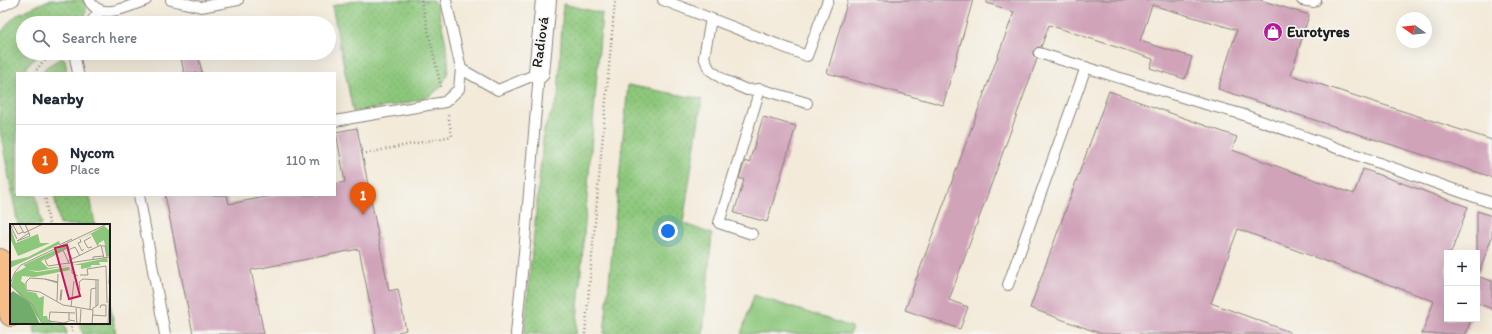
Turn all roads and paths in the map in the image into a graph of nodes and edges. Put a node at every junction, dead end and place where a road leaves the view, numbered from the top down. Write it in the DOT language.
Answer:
graph roads {
  1 [pos="14,0"];
  2 [pos="89,0"];
  3 [pos="146,0"];
  4 [pos="171,0"];
  5 [pos="238,0"];
  6 [pos="446,0"];
  7 [pos="546,0"];
  8 [pos="615,0"];
  9 [pos="663,0"];
  10 [pos="828,0"];
  11 [pos="1302,0"];
  12 [pos="1316,0"];
  13 [pos="4,4"];
  14 [pos="100,11"];
  15 [pos="96,16"];
  16 [pos="712,19"];
  17 [pos="1039,53"];
  18 [pos="46,60"];
  19 [pos="75,60"];
  20 [pos="1086,67"];
  21 [pos="461,69"];
  22 [pos="35,72"];
  23 [pos="78,72"];
  24 [pos="539,73"];
  25 [pos="760,90"];
  26 [pos="807,103"];
  27 [pos="336,121"];
  28 [pos="45,196"];
  29 [pos="139,196"];
  30 [pos="1492,203"];
  31 [pos="49,224"];
  32 [pos="752,234"];
  33 [pos="0,260"];
  34 [pos="1008,285"];
  35 [pos="10,310"];
  36 [pos="12,324"];
  37 [pos="70,324"];
  38 [pos="15,334"];
  39 [pos="73,334"];
  40 [pos="165,334"];
  41 [pos="516,334"];
  42 [pos="585,334"];
  1 -- 13 [label="lane"];
  2 -- 14 [label="lane"];
  3 -- 14 [label="lane"];
  4 -- 5 [label="lane"];
  6 -- 21 [label="lane"];
  7 -- 24 [label="street, Radiová"];
  8 -- 42 [label="path"];
  9 -- 16 [label="lane"];
  10 -- 16 [label="lane"];
  11 -- 12 [label="lane"];
  14 -- 15 [label="lane"];
  16 -- 25 [label="lane"];
  17 -- 20 [label="lane"];
  18 -- 22 [label="path"];
  19 -- 23 [label="lane"];
  20 -- 30 [label="lane"];
  20 -- 34 [label="lane"];
  21 -- 24 [label="lane, Radiová"];
  21 -- 27 [label="lane"];
  24 -- 41 [label="lane"];
  25 -- 26 [label="lane"];
  25 -- 32 [label="lane"];
  28 -- 31 [label="path"];
  29 -- 40 [label="lane"];
  33 -- 35 [label="highway"];
  36 -- 38 [label="highway"];
  37 -- 39 [label="path"];
}
